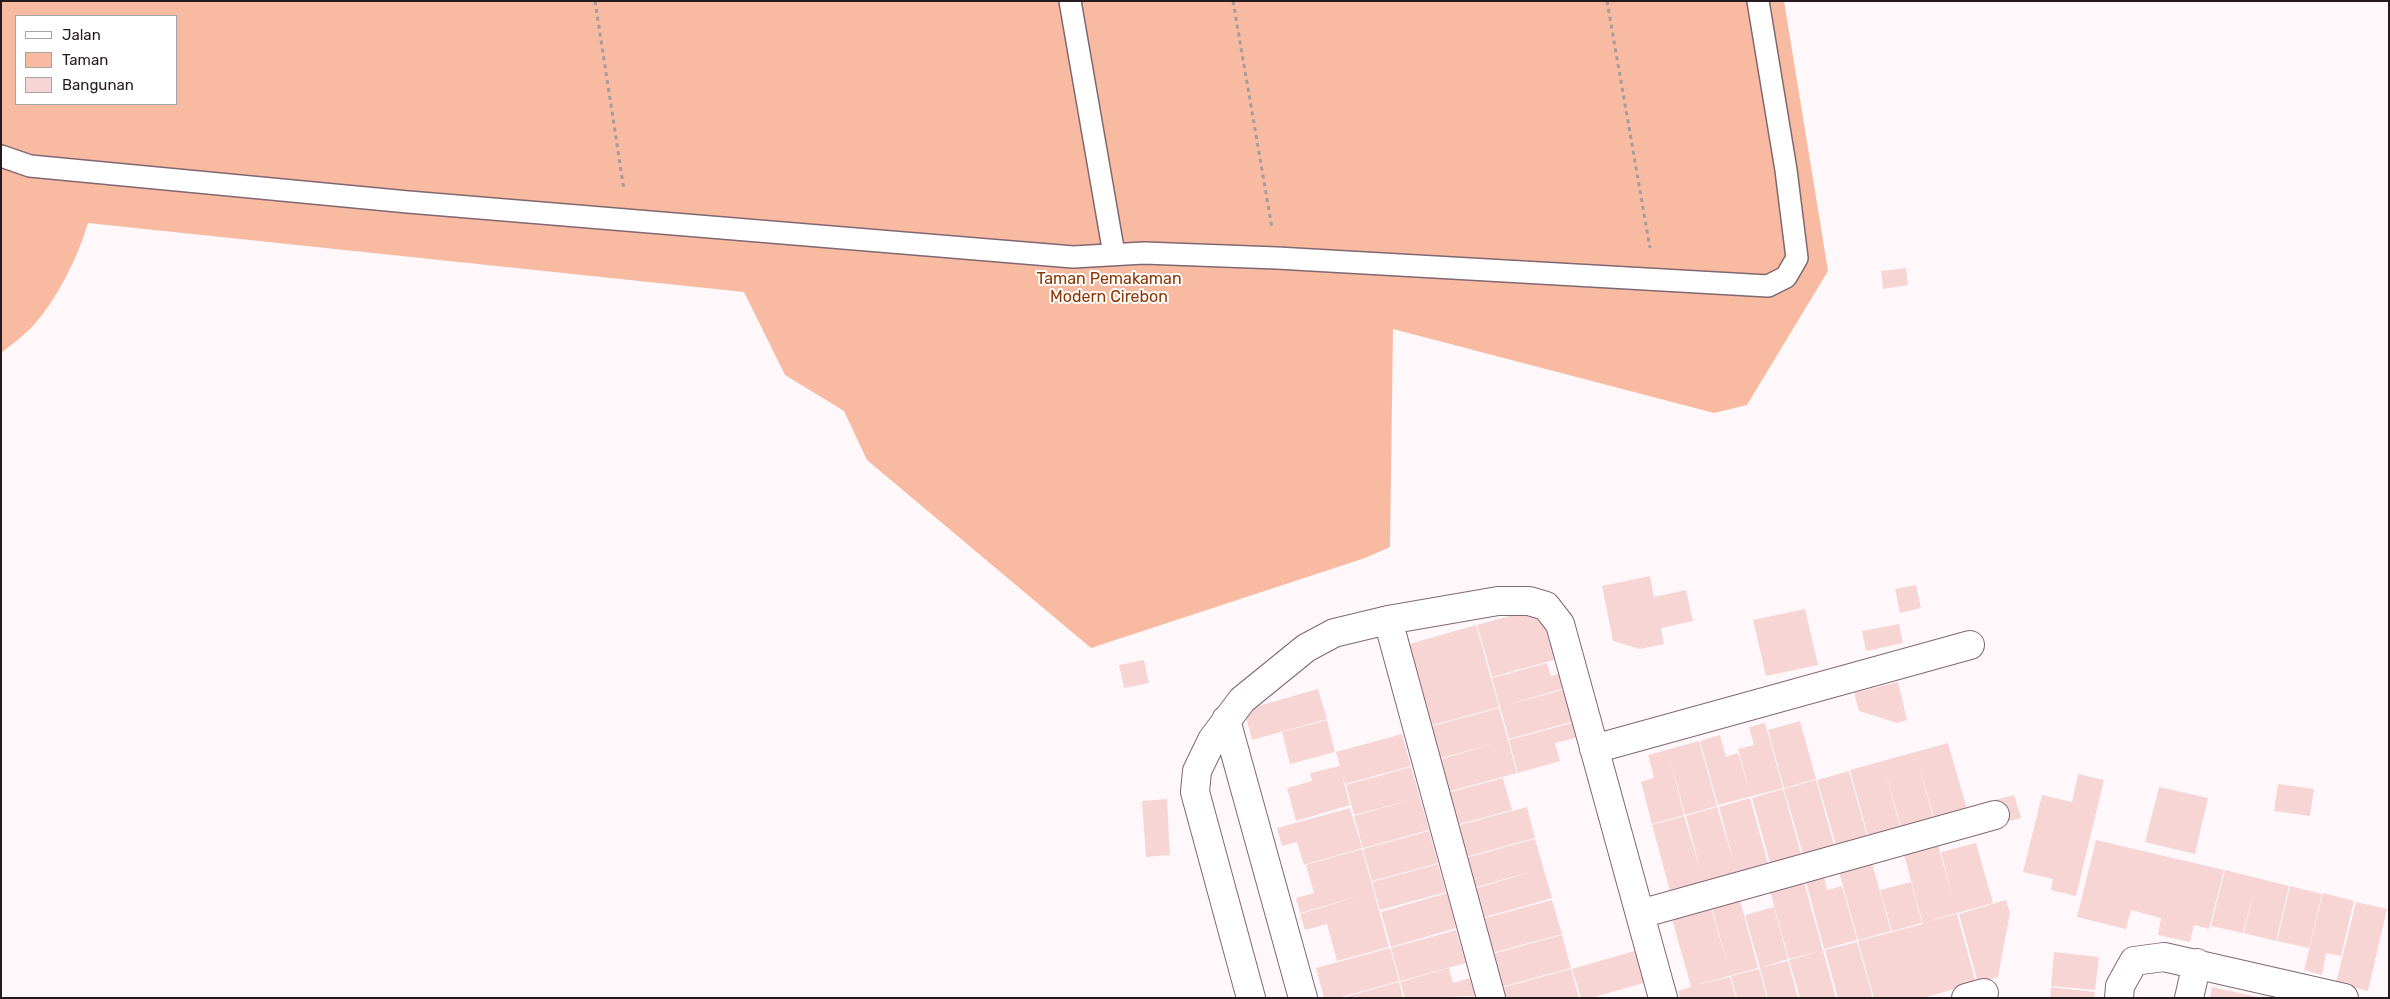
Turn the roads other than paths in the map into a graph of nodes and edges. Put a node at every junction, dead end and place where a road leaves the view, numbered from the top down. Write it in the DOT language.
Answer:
graph roads {
  1 [pos="1070,1"];
  2 [pos="1758,1"];
  3 [pos="1,156"];
  4 [pos="1114,254"];
  5 [pos="1388,620"];
  6 [pos="1970,645"];
  7 [pos="1226,720"];
  8 [pos="1594,749"];
  9 [pos="1995,815"];
  10 [pos="1640,914"];
  11 [pos="2197,963"];
  12 [pos="1251,998"];
  13 [pos="1303,998"];
  14 [pos="1491,998"];
  15 [pos="1663,998"];
  16 [pos="2119,998"];
  17 [pos="2189,998"];
  18 [pos="2344,998"];
  1 -- 4 [label="lane"];
  2 -- 4 [label="lane"];
  3 -- 4 [label="lane"];
  5 -- 7 [label="street"];
  5 -- 8 [label="street"];
  5 -- 14 [label="street"];
  6 -- 8 [label="street"];
  7 -- 12 [label="street"];
  7 -- 13 [label="street"];
  8 -- 10 [label="street"];
  9 -- 10 [label="street"];
  10 -- 15 [label="street"];
  11 -- 16 [label="street"];
  11 -- 17 [label="street"];
  11 -- 18 [label="street"];
}
